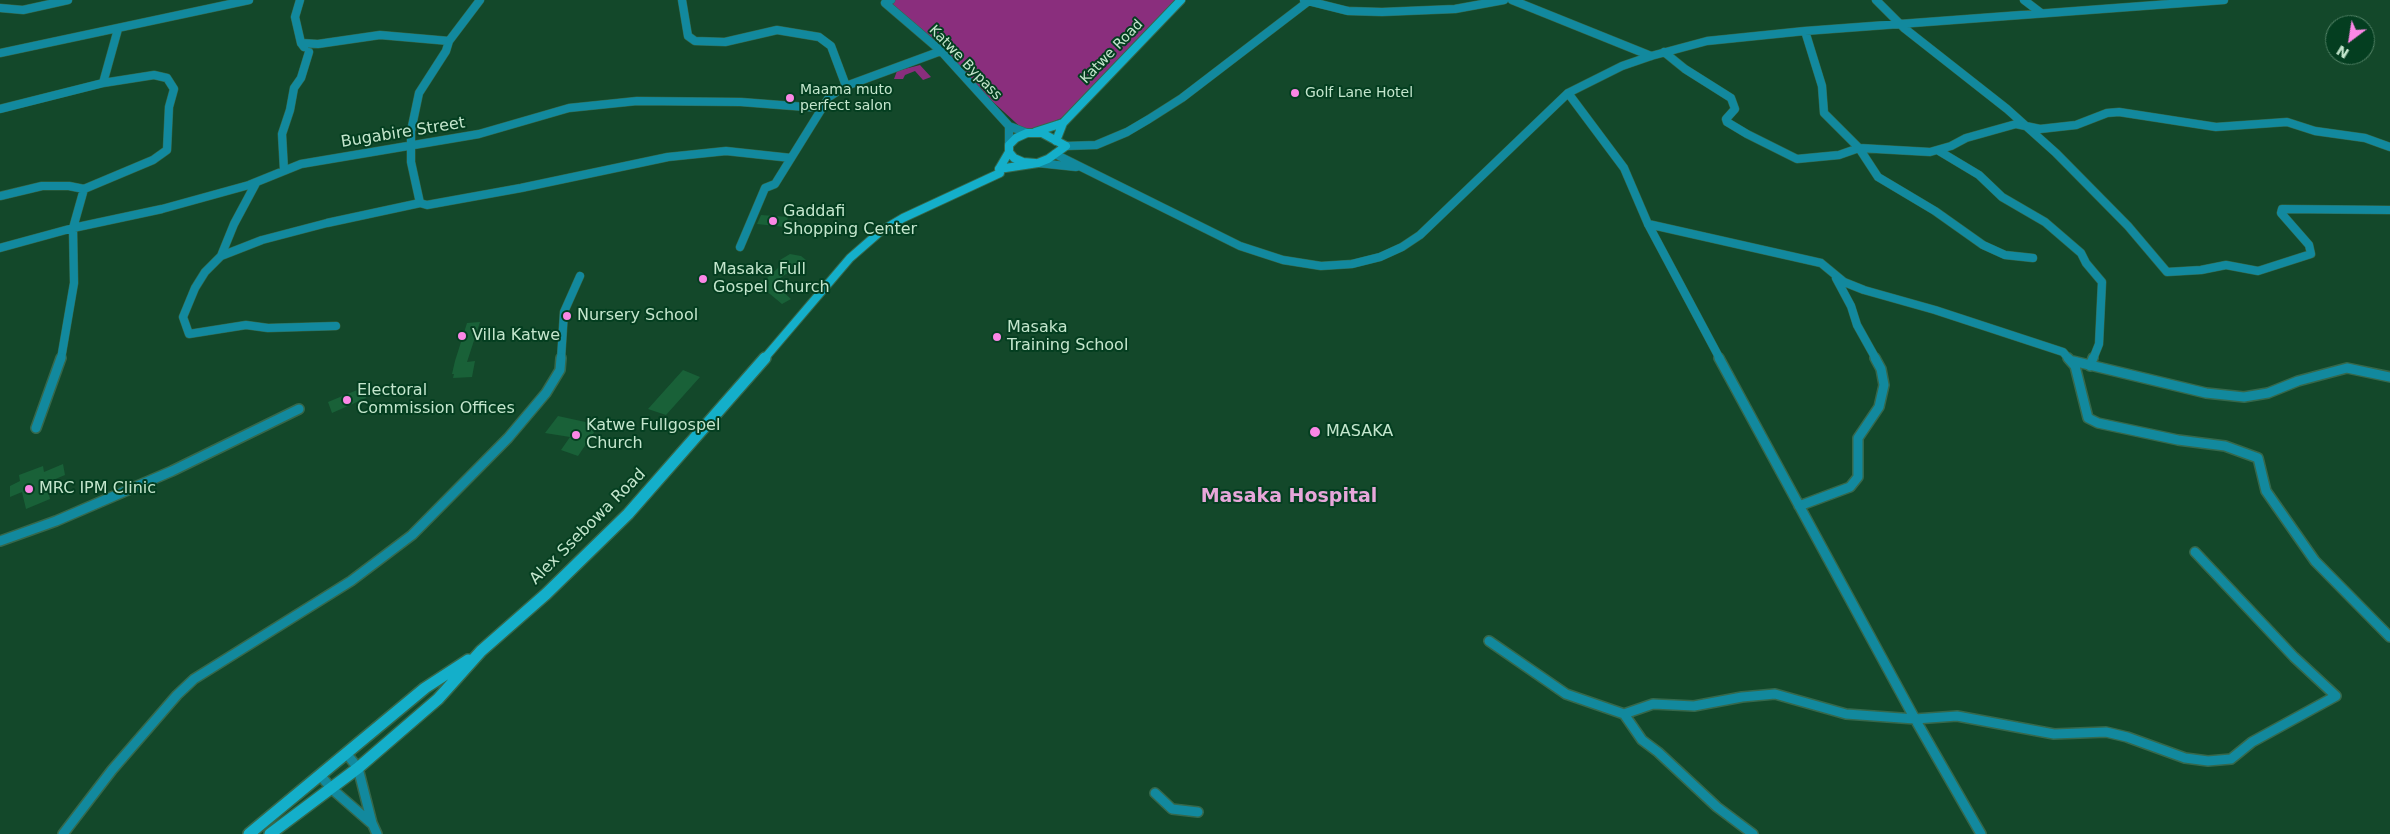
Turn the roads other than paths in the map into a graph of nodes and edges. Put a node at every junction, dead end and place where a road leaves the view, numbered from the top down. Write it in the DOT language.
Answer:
graph roads {
  1 [pos="68,0"];
  2 [pos="249,0"];
  3 [pos="300,0"];
  4 [pos="480,0"];
  5 [pos="682,0"];
  6 [pos="891,0"];
  7 [pos="1181,0"];
  8 [pos="1304,0"];
  9 [pos="1310,0"];
  10 [pos="1504,0"];
  11 [pos="1512,0"];
  12 [pos="1876,0"];
  13 [pos="2024,0"];
  14 [pos="2224,0"];
  15 [pos="0,8"];
  16 [pos="2041,13"];
  17 [pos="1900,24"];
  18 [pos="118,29"];
  19 [pos="1805,30"];
  20 [pos="449,41"];
  21 [pos="301,43"];
  22 [pos="318,44"];
  23 [pos="941,51"];
  24 [pos="308,52"];
  25 [pos="1664,52"];
  26 [pos="0,53"];
  27 [pos="1651,56"];
  28 [pos="103,83"];
  29 [pos="846,86"];
  30 [pos="1568,93"];
  31 [pos="819,108"];
  32 [pos="0,109"];
  33 [pos="1063,123"];
  34 [pos="1009,126"];
  35 [pos="2025,126"];
  36 [pos="1030,133"];
  37 [pos="411,136"];
  38 [pos="1056,141"];
  39 [pos="427,143"];
  40 [pos="411,146"];
  41 [pos="1066,146"];
  42 [pos="2390,147"];
  43 [pos="1859,148"];
  44 [pos="1009,149"];
  45 [pos="1873,150"];
  46 [pos="1938,151"];
  47 [pos="1056,154"];
  48 [pos="791,158"];
  49 [pos="1866,159"];
  50 [pos="1036,163"];
  51 [pos="1081,168"];
  52 [pos="999,169"];
  53 [pos="284,170"];
  54 [pos="256,183"];
  55 [pos="84,189"];
  56 [pos="0,196"];
  57 [pos="420,203"];
  58 [pos="2390,210"];
  59 [pos="1648,224"];
  60 [pos="73,228"];
  61 [pos="740,247"];
  62 [pos="0,248"];
  63 [pos="221,256"];
  64 [pos="2033,258"];
  65 [pos="1833,271"];
  66 [pos="580,276"];
  67 [pos="336,326"];
  68 [pos="2073,361"];
  69 [pos="2090,366"];
  70 [pos="2390,377"];
  71 [pos="299,409"];
  72 [pos="36,428"];
  73 [pos="1799,506"];
  74 [pos="0,541"];
  75 [pos="2195,552"];
  76 [pos="2390,637"];
  77 [pos="1489,641"];
  78 [pos="481,651"];
  79 [pos="1624,714"];
  80 [pos="1915,719"];
  81 [pos="346,753"];
  82 [pos="358,768"];
  83 [pos="320,775"];
  84 [pos="332,789"];
  85 [pos="1155,793"];
  86 [pos="1198,812"];
  87 [pos="372,823"];
  88 [pos="63,834"];
  89 [pos="249,834"];
  90 [pos="270,834"];
  91 [pos="377,834"];
  92 [pos="1754,834"];
  93 [pos="1981,834"];
  1 -- 15 [label="street"];
  2 -- 18 [label="street"];
  3 -- 21 [label="street"];
  4 -- 20 [label="street"];
  5 -- 29 [label="street"];
  6 -- 23 [label="street, Katwe Bypass"];
  7 -- 33 [label="street, Katwe Road"];
  8 -- 9 [label="street"];
  9 -- 10 [label="street"];
  9 -- 41 [label="street"];
  11 -- 27 [label="street"];
  12 -- 17 [label="street"];
  13 -- 16 [label="street"];
  14 -- 16 [label="street"];
  16 -- 17 [label="street"];
  17 -- 19 [label="street"];
  17 -- 35 [label="street"];
  18 -- 26 [label="street"];
  18 -- 28 [label="street"];
  19 -- 25 [label="street"];
  19 -- 43 [label="street"];
  20 -- 22 [label="street"];
  20 -- 37 [label="street"];
  21 -- 22 [label="street"];
  21 -- 24 [label="street"];
  22 -- 24 [label="street"];
  23 -- 29 [label="street"];
  23 -- 34 [label="street, Katwe Bypass"];
  24 -- 53 [label="street"];
  25 -- 27 [label="street"];
  25 -- 43 [label="street"];
  27 -- 30 [label="street"];
  28 -- 32 [label="street"];
  28 -- 55 [label="street"];
  29 -- 31 [label="street"];
  30 -- 51 [label="street"];
  30 -- 59 [label="street"];
  31 -- 39 [label="street, Bugabire Street"];
  31 -- 48 [label="street"];
  33 -- 36 [label="street, Katwe Road"];
  33 -- 38 [label="street, Katwe Road"];
  34 -- 36 [label="street, Katwe Bypass"];
  34 -- 44 [label="street"];
  35 -- 42 [label="street"];
  35 -- 46 [label="street"];
  35 -- 58 [label="street"];
  36 -- 38 [label="street"];
  36 -- 44 [label="street, Katwe Road"];
  37 -- 39 [label="street"];
  37 -- 40 [label="street"];
  38 -- 41 [label="street"];
  39 -- 40 [label="street, Bugabire Street"];
  40 -- 53 [label="street, Bugabire Street"];
  40 -- 57 [label="street"];
  41 -- 47 [label="street"];
  43 -- 45 [label="street"];
  43 -- 49 [label="street"];
  44 -- 50 [label="street"];
  44 -- 52 [label="street"];
  45 -- 46 [label="street"];
  45 -- 49 [label="street"];
  46 -- 69 [label="street"];
  47 -- 50 [label="street"];
  47 -- 51 [label="street"];
  48 -- 57 [label="street"];
  48 -- 61 [label="street"];
  49 -- 64 [label="street"];
  50 -- 51 [label="street"];
  50 -- 52 [label="street"];
  52 -- 78 [label="street, Alex Ssebowa Road"];
  53 -- 54 [label="street, Bugabire Street"];
  54 -- 60 [label="street, Bugabire Street"];
  54 -- 63 [label="street"];
  55 -- 56 [label="street"];
  55 -- 60 [label="street"];
  57 -- 63 [label="street"];
  59 -- 65 [label="street"];
  59 -- 73 [label="street"];
  60 -- 62 [label="street, Bugabire Street"];
  60 -- 72 [label="street"];
  63 -- 67 [label="street"];
  65 -- 68 [label="street"];
  65 -- 73 [label="street"];
  66 -- 88 [label="street"];
  68 -- 69 [label="street"];
  68 -- 76 [label="street"];
  69 -- 70 [label="street"];
  71 -- 74 [label="street"];
  73 -- 80 [label="street"];
  75 -- 80 [label="street"];
  77 -- 79 [label="street"];
  78 -- 81 [label="street, Alex Ssebowa Road"];
  78 -- 82 [label="street, Alex Ssebowa Road"];
  79 -- 80 [label="street"];
  79 -- 92 [label="street"];
  80 -- 93 [label="street"];
  81 -- 82 [label="street"];
  81 -- 83 [label="street, Alex Ssebowa Road"];
  82 -- 84 [label="street, Alex Ssebowa Road"];
  82 -- 87 [label="street"];
  83 -- 84 [label="street"];
  83 -- 89 [label="street, Alex Ssebowa Road"];
  84 -- 87 [label="street"];
  84 -- 90 [label="street, Alex Ssebowa Road"];
  85 -- 86 [label="street"];
  87 -- 91 [label="street"];
}
